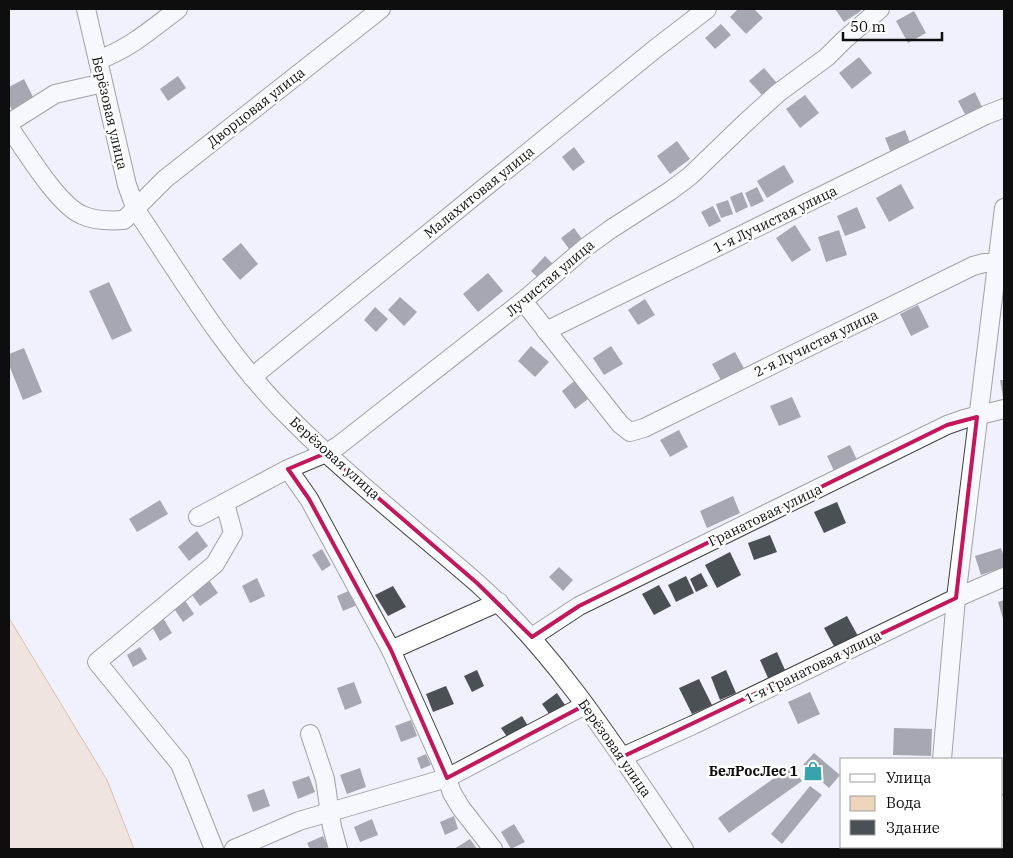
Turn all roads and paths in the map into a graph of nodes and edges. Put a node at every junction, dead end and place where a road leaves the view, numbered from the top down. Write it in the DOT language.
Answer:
graph roads {
  1 [pos="86,9"];
  2 [pos="178,9"];
  3 [pos="381,9"];
  4 [pos="707,9"];
  5 [pos="880,9"];
  6 [pos="98,60"];
  7 [pos="103,83"];
  8 [pos="1004,108"];
  9 [pos="9,123"];
  10 [pos="9,127"];
  11 [pos="1004,208"];
  12 [pos="136,210"];
  13 [pos="1001,263"];
  14 [pos="523,301"];
  15 [pos="546,331"];
  16 [pos="252,377"];
  17 [pos="1004,409"];
  18 [pos="977,417"];
  19 [pos="326,453"];
  20 [pos="288,470"];
  21 [pos="225,503"];
  22 [pos="198,517"];
  23 [pos="1004,577"];
  24 [pos="956,598"];
  25 [pos="499,602"];
  26 [pos="532,637"];
  27 [pos="391,650"];
  28 [pos="585,705"];
  29 [pos="310,734"];
  30 [pos="622,757"];
  31 [pos="942,758"];
  32 [pos="447,778"];
  33 [pos="329,812"];
  34 [pos="214,849"];
  35 [pos="234,849"];
  36 [pos="338,849"];
  37 [pos="492,849"];
  38 [pos="686,849"];
  1 -- 6 [label="street, Берёзовая улица"];
  2 -- 6 [label="street"];
  3 -- 12 [label="street, Дворцовая улица"];
  4 -- 16 [label="street, Малахитовая улица"];
  5 -- 14 [label="street, Лучистая улица"];
  6 -- 7 [label="street, Берёзовая улица"];
  7 -- 9 [label="street"];
  7 -- 12 [label="street, Берёзовая улица"];
  8 -- 15 [label="street, 1-я Лучистая улица"];
  10 -- 12 [label="street"];
  11 -- 13 [label="street"];
  12 -- 16 [label="street, Берёзовая улица"];
  13 -- 15 [label="street, 2-я Лучистая улица"];
  13 -- 18 [label="street"];
  14 -- 15 [label="street"];
  14 -- 19 [label="street, Лучистая улица"];
  16 -- 19 [label="street, Берёзовая улица"];
  17 -- 18 [label="street, Гранатовая улица"];
  18 -- 24 [label="street"];
  18 -- 26 [label="street, Гранатовая улица"];
  19 -- 20 [label="street, Лучистая улица"];
  19 -- 25 [label="street, Берёзовая улица"];
  20 -- 21 [label="street, Лучистая улица"];
  20 -- 27 [label="street"];
  21 -- 22 [label="street, Лучистая улица"];
  21 -- 34 [label="street"];
  23 -- 24 [label="street, 1-я Гранатовая улица"];
  24 -- 30 [label="street, 1-я Гранатовая улица"];
  24 -- 31 [label="street"];
  25 -- 26 [label="street, Берёзовая улица"];
  25 -- 27 [label="street"];
  26 -- 28 [label="street, Берёзовая улица"];
  27 -- 32 [label="street"];
  28 -- 30 [label="street, Берёзовая улица"];
  28 -- 32 [label="street"];
  29 -- 33 [label="street"];
  30 -- 38 [label="street, Берёзовая улица"];
  32 -- 33 [label="street"];
  32 -- 37 [label="street"];
  33 -- 35 [label="street"];
  33 -- 36 [label="street"];
}
